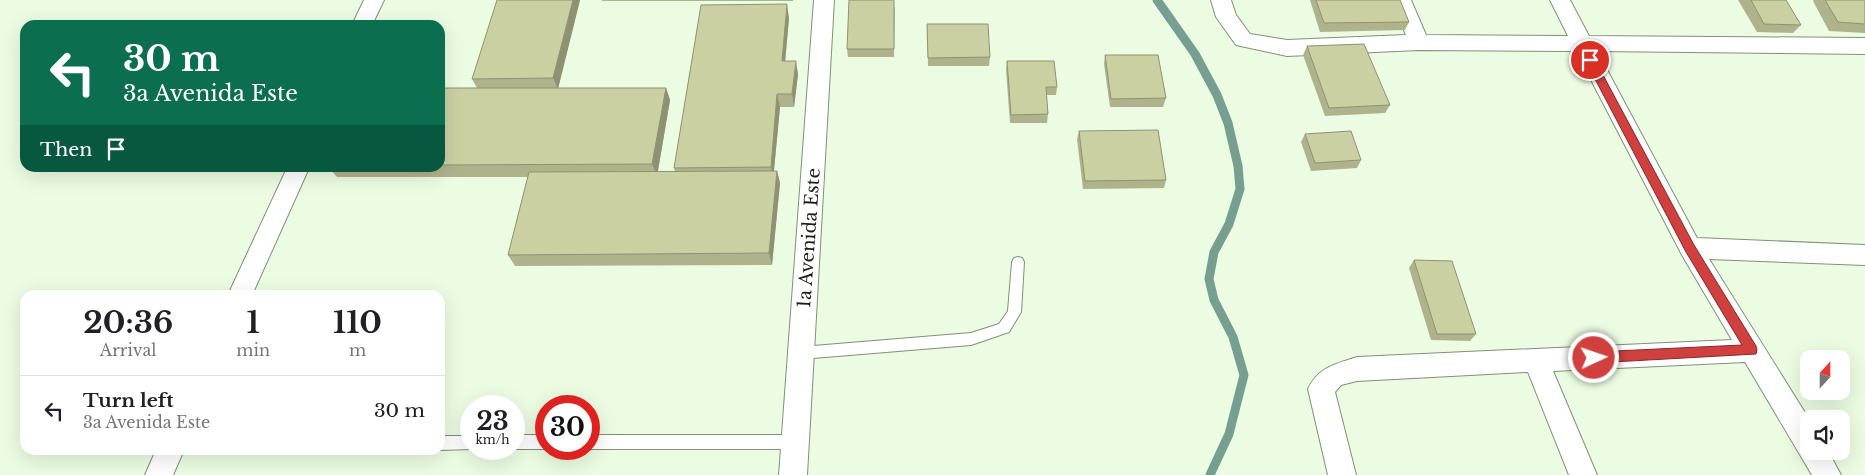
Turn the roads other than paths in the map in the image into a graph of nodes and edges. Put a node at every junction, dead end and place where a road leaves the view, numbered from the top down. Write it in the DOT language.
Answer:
graph roads {
  1 [pos="374,0"];
  2 [pos="824,0"];
  3 [pos="1221,0"];
  4 [pos="1401,0"];
  5 [pos="1560,0"];
  6 [pos="364,20"];
  7 [pos="1420,42"];
  8 [pos="1581,43"];
  9 [pos="1865,46"];
  10 [pos="296,172"];
  11 [pos="1690,248"];
  12 [pos="1865,255"];
  13 [pos="1018,262"];
  14 [pos="242,290"];
  15 [pos="1751,350"];
  16 [pos="801,353"];
  17 [pos="1536,361"];
  18 [pos="1800,429"];
  19 [pos="460,442"];
  20 [pos="600,442"];
  21 [pos="795,442"];
  22 [pos="445,443"];
  23 [pos="168,455"];
  24 [pos="1818,460"];
  25 [pos="159,475"];
  26 [pos="793,475"];
  27 [pos="1342,475"];
  28 [pos="1584,475"];
  29 [pos="1827,475"];
  1 -- 6 [label="street"];
  2 -- 16 [label="street, 1a Avenida Este"];
  3 -- 7 [label="street"];
  4 -- 7 [label="street"];
  5 -- 8 [label="street"];
  7 -- 8 [label="street"];
  8 -- 9 [label="street"];
  8 -- 11 [label="street"];
  10 -- 14 [label="street"];
  11 -- 12 [label="street"];
  11 -- 15 [label="street"];
  13 -- 16 [label="lane"];
  15 -- 17 [label="street"];
  15 -- 18 [label="street"];
  16 -- 21 [label="street, 1a Avenida Este"];
  17 -- 27 [label="street"];
  17 -- 28 [label="street"];
  19 -- 22 [label="lane"];
  20 -- 21 [label="lane"];
  21 -- 26 [label="street, 1a Avenida Este"];
  23 -- 25 [label="street"];
  24 -- 29 [label="street"];
}
